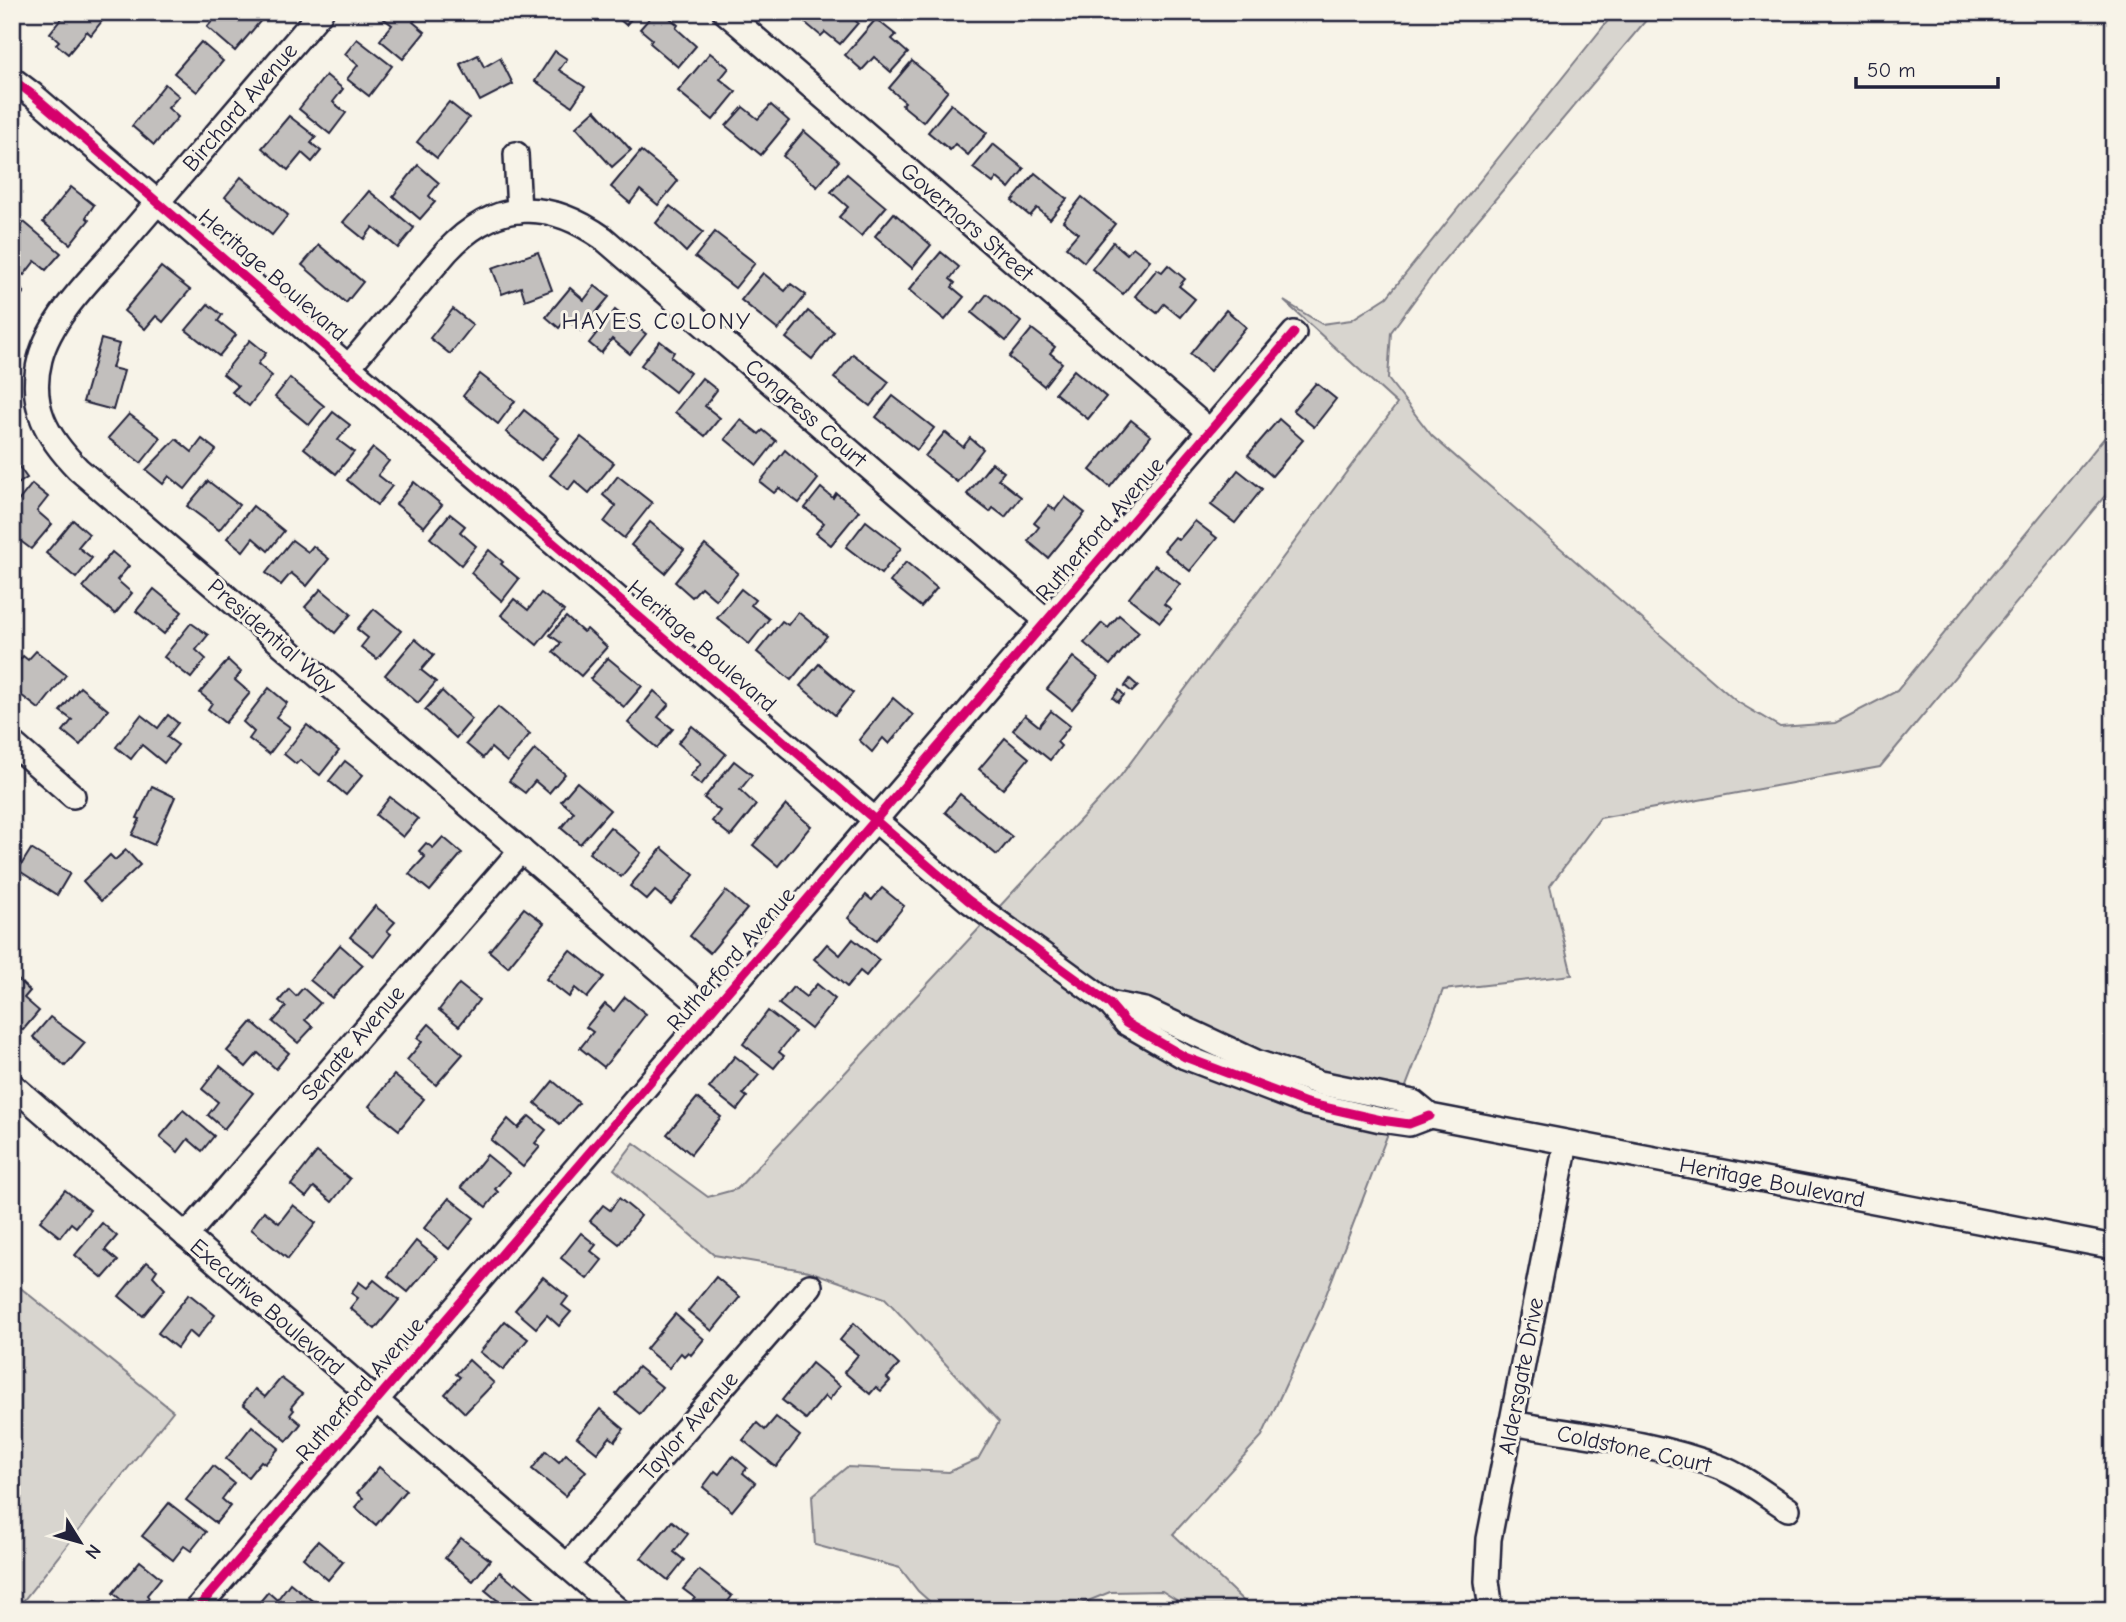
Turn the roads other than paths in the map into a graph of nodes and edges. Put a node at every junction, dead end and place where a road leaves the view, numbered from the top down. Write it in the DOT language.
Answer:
graph roads {
  1 [pos="321,12"];
  2 [pos="725,12"];
  3 [pos="12,79"];
  4 [pos="516,154"];
  5 [pos="158,202"];
  6 [pos="519,211"];
  7 [pos="1294,333"];
  8 [pos="349,366"];
  9 [pos="1210,431"];
  10 [pos="1046,620"];
  11 [pos="12,743"];
  12 [pos="73,796"];
  13 [pos="875,820"];
  14 [pos="521,850"];
  15 [pos="710,1013"];
  16 [pos="12,1085"];
  17 [pos="1566,1143"];
  18 [pos="186,1236"];
  19 [pos="2114,1247"];
  20 [pos="810,1286"];
  21 [pos="375,1401"];
  22 [pos="1511,1423"];
  23 [pos="1788,1509"];
  24 [pos="567,1566"];
  25 [pos="196,1610"];
  26 [pos="618,1610"];
  27 [pos="1491,1610"];
  1 -- 5 [label="street, Birchard Avenue"];
  2 -- 9 [label="street, Governors Street"];
  3 -- 5 [label="street, Heritage Boulevard"];
  4 -- 6 [label="street"];
  5 -- 8 [label="street, Heritage Boulevard"];
  5 -- 14 [label="street, Presidential Way"];
  6 -- 8 [label="street, Congress Court"];
  6 -- 10 [label="street, Congress Court"];
  7 -- 9 [label="street, Rutherford Avenue"];
  8 -- 13 [label="street, Heritage Boulevard"];
  9 -- 10 [label="street, Rutherford Avenue"];
  10 -- 13 [label="street, Rutherford Avenue"];
  11 -- 12 [label="street"];
  13 -- 15 [label="street, Rutherford Avenue"];
  13 -- 17 [label="street, Heritage Boulevard"];
  14 -- 15 [label="street, Presidential Way"];
  14 -- 18 [label="street, Senate Avenue"];
  15 -- 21 [label="street, Rutherford Avenue"];
  16 -- 18 [label="street, Executive Boulevard"];
  17 -- 19 [label="street, Heritage Boulevard"];
  17 -- 22 [label="street, Aldersgate Drive"];
  18 -- 21 [label="street, Executive Boulevard"];
  20 -- 24 [label="street, Taylor Avenue"];
  21 -- 24 [label="street, Executive Boulevard"];
  21 -- 25 [label="street, Rutherford Avenue"];
  22 -- 23 [label="street, Coldstone Court"];
  22 -- 27 [label="street, Aldersgate Drive"];
  24 -- 26 [label="street, Executive Boulevard"];
}
